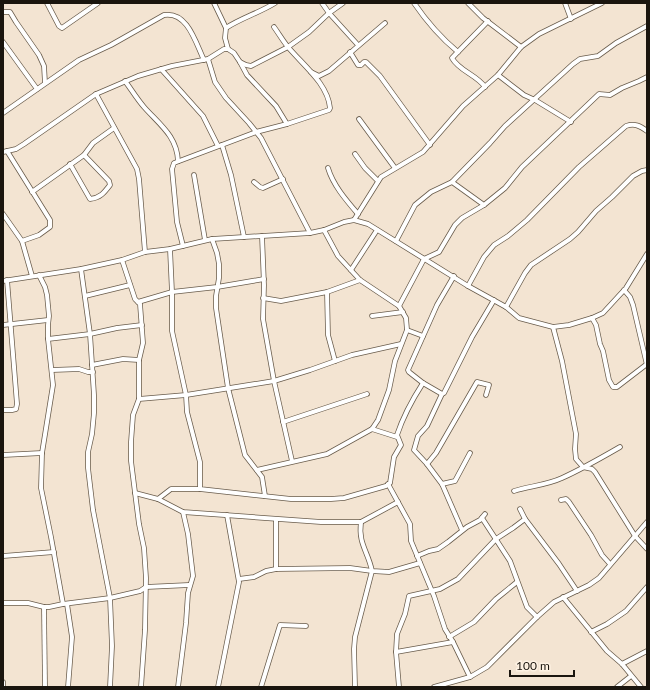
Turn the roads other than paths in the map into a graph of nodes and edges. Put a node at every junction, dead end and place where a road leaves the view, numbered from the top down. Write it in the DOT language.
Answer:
graph roads {
  1 [pos="47,3"];
  2 [pos="98,3"];
  3 [pos="214,3"];
  4 [pos="275,3"];
  5 [pos="322,3"];
  6 [pos="343,3"];
  7 [pos="414,3"];
  8 [pos="468,3"];
  9 [pos="565,3"];
  10 [pos="602,3"];
  11 [pos="3,12"];
  12 [pos="329,13"];
  13 [pos="571,19"];
  14 [pos="488,22"];
  15 [pos="384,23"];
  16 [pos="647,26"];
  17 [pos="274,27"];
  18 [pos="226,28"];
  19 [pos="3,42"];
  20 [pos="358,45"];
  21 [pos="288,47"];
  22 [pos="521,48"];
  23 [pos="228,49"];
  24 [pos="350,52"];
  25 [pos="458,52"];
  26 [pos="206,60"];
  27 [pos="240,62"];
  28 [pos="161,69"];
  29 [pos="311,72"];
  30 [pos="498,75"];
  31 [pos="647,76"];
  32 [pos="125,81"];
  33 [pos="45,83"];
  34 [pos="485,87"];
  35 [pos="37,89"];
  36 [pos="96,94"];
  37 [pos="535,100"];
  38 [pos="3,113"];
  39 [pos="360,119"];
  40 [pos="571,122"];
  41 [pos="287,124"];
  42 [pos="114,128"];
  43 [pos="647,131"];
  44 [pos="256,132"];
  45 [pos="430,145"];
  46 [pos="220,146"];
  47 [pos="5,151"];
  48 [pos="84,154"];
  49 [pos="355,154"];
  50 [pos="178,161"];
  51 [pos="70,164"];
  52 [pos="328,168"];
  53 [pos="395,168"];
  54 [pos="647,170"];
  55 [pos="194,175"];
  56 [pos="283,179"];
  57 [pos="378,181"];
  58 [pos="254,182"];
  59 [pos="452,182"];
  60 [pos="32,192"];
  61 [pos="484,205"];
  62 [pos="3,214"];
  63 [pos="358,214"];
  64 [pos="354,220"];
  65 [pos="324,230"];
  66 [pos="377,230"];
  67 [pos="310,232"];
  68 [pos="262,236"];
  69 [pos="244,237"];
  70 [pos="212,239"];
  71 [pos="205,240"];
  72 [pos="22,241"];
  73 [pos="396,241"];
  74 [pos="183,246"];
  75 [pos="170,248"];
  76 [pos="145,252"];
  77 [pos="647,256"];
  78 [pos="424,259"];
  79 [pos="122,260"];
  80 [pos="81,269"];
  81 [pos="351,270"];
  82 [pos="39,275"];
  83 [pos="32,276"];
  84 [pos="454,276"];
  85 [pos="264,279"];
  86 [pos="360,280"];
  87 [pos="5,281"];
  88 [pos="130,285"];
  89 [pos="468,286"];
  90 [pos="217,287"];
  91 [pos="624,290"];
  92 [pos="172,292"];
  93 [pos="327,292"];
  94 [pos="85,296"];
  95 [pos="263,298"];
  96 [pos="494,300"];
  97 [pos="138,302"];
  98 [pos="399,306"];
  99 [pos="506,307"];
  100 [pos="403,312"];
  101 [pos="372,316"];
  102 [pos="592,318"];
  103 [pos="48,320"];
  104 [pos="3,325"];
  105 [pos="11,325"];
  106 [pos="142,325"];
  107 [pos="553,327"];
  108 [pos="407,330"];
  109 [pos="90,334"];
  110 [pos="424,336"];
  111 [pos="48,339"];
  112 [pos="401,344"];
  113 [pos="139,360"];
  114 [pos="335,361"];
  115 [pos="92,365"];
  116 [pos="647,365"];
  117 [pos="52,370"];
  118 [pos="93,372"];
  119 [pos="274,381"];
  120 [pos="423,384"];
  121 [pos="228,388"];
  122 [pos="367,394"];
  123 [pos="442,394"];
  124 [pos="186,395"];
  125 [pos="486,395"];
  126 [pos="139,399"];
  127 [pos="3,410"];
  128 [pos="283,422"];
  129 [pos="372,429"];
  130 [pos="397,438"];
  131 [pos="620,447"];
  132 [pos="42,453"];
  133 [pos="470,453"];
  134 [pos="3,455"];
  135 [pos="292,462"];
  136 [pos="427,464"];
  137 [pos="583,467"];
  138 [pos="257,470"];
  139 [pos="388,484"];
  140 [pos="442,484"];
  141 [pos="200,489"];
  142 [pos="514,491"];
  143 [pos="135,493"];
  144 [pos="265,496"];
  145 [pos="158,499"];
  146 [pos="561,500"];
  147 [pos="398,502"];
  148 [pos="520,509"];
  149 [pos="183,512"];
  150 [pos="227,515"];
  151 [pos="525,519"];
  152 [pos="276,520"];
  153 [pos="361,522"];
  154 [pos="647,522"];
  155 [pos="462,530"];
  156 [pos="635,536"];
  157 [pos="496,539"];
  158 [pos="647,549"];
  159 [pos="54,552"];
  160 [pos="3,556"];
  161 [pos="417,556"];
  162 [pos="420,563"];
  163 [pos="610,564"];
  164 [pos="276,569"];
  165 [pos="372,571"];
  166 [pos="239,579"];
  167 [pos="517,582"];
  168 [pos="189,584"];
  169 [pos="146,587"];
  170 [pos="647,587"];
  171 [pos="432,591"];
  172 [pos="577,591"];
  173 [pos="563,597"];
  174 [pos="110,598"];
  175 [pos="3,603"];
  176 [pos="65,604"];
  177 [pos="44,607"];
  178 [pos="537,617"];
  179 [pos="306,626"];
  180 [pos="591,632"];
  181 [pos="449,637"];
  182 [pos="453,642"];
  183 [pos="647,651"];
  184 [pos="396,652"];
  185 [pos="622,664"];
  186 [pos="631,676"];
  187 [pos="470,677"];
  188 [pos="3,682"];
  189 [pos="3,687"];
  190 [pos="45,687"];
  191 [pos="68,687"];
  192 [pos="110,687"];
  193 [pos="141,687"];
  194 [pos="178,687"];
  195 [pos="218,687"];
  196 [pos="261,687"];
  197 [pos="355,687"];
  198 [pos="399,687"];
  199 [pos="434,687"];
  200 [pos="617,687"];
  201 [pos="641,687"];
  1 -- 2 [label="street"];
  3 -- 18 [label="street"];
  4 -- 18 [label="street"];
  5 -- 12 [label="street"];
  6 -- 12 [label="street"];
  7 -- 25 [label="street"];
  8 -- 14 [label="street"];
  9 -- 13 [label="street"];
  10 -- 13 [label="street"];
  11 -- 33 [label="street"];
  12 -- 20 [label="street"];
  12 -- 21 [label="street"];
  13 -- 22 [label="street"];
  14 -- 22 [label="street"];
  14 -- 25 [label="street"];
  15 -- 20 [label="street"];
  16 -- 37 [label="street"];
  17 -- 21 [label="street"];
  18 -- 23 [label="street"];
  19 -- 35 [label="street"];
  20 -- 24 [label="street"];
  21 -- 27 [label="street"];
  21 -- 29 [label="street"];
  22 -- 30 [label="street"];
  23 -- 26 [label="street"];
  23 -- 27 [label="street"];
  24 -- 29 [label="street"];
  24 -- 45 [label="street"];
  25 -- 34 [label="street"];
  26 -- 28 [label="street"];
  26 -- 33 [label="street"];
  26 -- 44 [label="street"];
  27 -- 41 [label="street"];
  28 -- 32 [label="street"];
  28 -- 46 [label="street"];
  29 -- 41 [label="street"];
  30 -- 34 [label="street"];
  30 -- 37 [label="street"];
  31 -- 40 [label="street"];
  32 -- 36 [label="street"];
  32 -- 50 [label="street"];
  33 -- 35 [label="street"];
  34 -- 45 [label="street"];
  35 -- 38 [label="street"];
  36 -- 42 [label="street"];
  36 -- 47 [label="street"];
  37 -- 40 [label="street"];
  37 -- 59 [label="street"];
  39 -- 53 [label="street"];
  40 -- 61 [label="street"];
  41 -- 44 [label="street"];
  42 -- 48 [label="street"];
  42 -- 76 [label="street"];
  43 -- 89 [label="street"];
  44 -- 46 [label="street"];
  44 -- 56 [label="street"];
  45 -- 53 [label="street"];
  46 -- 50 [label="street"];
  46 -- 69 [label="street"];
  47 -- 60 [label="street"];
  48 -- 51 [label="street"];
  48 -- 51 [label="street"];
  49 -- 57 [label="street"];
  50 -- 74 [label="street"];
  51 -- 60 [label="street"];
  52 -- 63 [label="street"];
  53 -- 57 [label="street"];
  54 -- 99 [label="street"];
  55 -- 71 [label="street"];
  56 -- 58 [label="street"];
  56 -- 67 [label="street"];
  57 -- 63 [label="street"];
  59 -- 61 [label="street"];
  59 -- 73 [label="street"];
  60 -- 72 [label="street"];
  61 -- 78 [label="street"];
  62 -- 72 [label="street"];
  63 -- 64 [label="street"];
  64 -- 65 [label="street"];
  64 -- 66 [label="street"];
  65 -- 67 [label="street"];
  65 -- 81 [label="street"];
  66 -- 73 [label="street"];
  66 -- 81 [label="street"];
  67 -- 68 [label="street"];
  68 -- 69 [label="street"];
  68 -- 85 [label="street"];
  69 -- 70 [label="street"];
  70 -- 71 [label="street"];
  70 -- 90 [label="street"];
  71 -- 74 [label="street"];
  72 -- 83 [label="street"];
  73 -- 78 [label="street"];
  74 -- 75 [label="street"];
  75 -- 76 [label="street"];
  75 -- 92 [label="street"];
  76 -- 79 [label="street"];
  77 -- 91 [label="street"];
  78 -- 84 [label="street"];
  78 -- 98 [label="street"];
  79 -- 80 [label="street"];
  79 -- 88 [label="street"];
  80 -- 82 [label="street"];
  80 -- 94 [label="street"];
  81 -- 86 [label="street"];
  82 -- 83 [label="street"];
  82 -- 103 [label="street"];
  83 -- 87 [label="street"];
  84 -- 89 [label="street"];
  84 -- 110 [label="street"];
  85 -- 90 [label="street"];
  85 -- 95 [label="street"];
  86 -- 93 [label="street"];
  86 -- 98 [label="street"];
  87 -- 105 [label="street"];
  88 -- 94 [label="street"];
  88 -- 97 [label="street"];
  89 -- 96 [label="street"];
  90 -- 92 [label="street"];
  90 -- 121 [label="street"];
  91 -- 102 [label="street"];
  91 -- 116 [label="street"];
  92 -- 97 [label="street"];
  92 -- 124 [label="street"];
  93 -- 95 [label="street"];
  93 -- 114 [label="street"];
  94 -- 109 [label="street"];
  95 -- 119 [label="street"];
  96 -- 99 [label="street"];
  96 -- 123 [label="street"];
  97 -- 106 [label="street"];
  98 -- 100 [label="street"];
  99 -- 107 [label="street"];
  100 -- 101 [label="street"];
  100 -- 108 [label="street"];
  102 -- 107 [label="street"];
  102 -- 116 [label="street"];
  103 -- 105 [label="street"];
  103 -- 111 [label="street"];
  104 -- 105 [label="street"];
  105 -- 127 [label="street"];
  106 -- 109 [label="street"];
  106 -- 113 [label="street"];
  107 -- 137 [label="street"];
  108 -- 110 [label="street"];
  108 -- 112 [label="street"];
  109 -- 111 [label="street"];
  109 -- 115 [label="street"];
  110 -- 120 [label="street"];
  111 -- 117 [label="street"];
  112 -- 114 [label="street"];
  112 -- 129 [label="street"];
  113 -- 115 [label="street"];
  113 -- 126 [label="street"];
  114 -- 119 [label="street"];
  115 -- 118 [label="street"];
  117 -- 118 [label="street"];
  117 -- 132 [label="street"];
  118 -- 174 [label="street"];
  119 -- 121 [label="street"];
  119 -- 128 [label="street"];
  120 -- 123 [label="street"];
  120 -- 130 [label="street"];
  121 -- 124 [label="street"];
  121 -- 138 [label="street"];
  122 -- 128 [label="street"];
  123 -- 136 [label="street"];
  124 -- 126 [label="street"];
  124 -- 141 [label="street"];
  125 -- 136 [label="street"];
  126 -- 143 [label="street"];
  128 -- 135 [label="street"];
  129 -- 130 [label="street"];
  129 -- 135 [label="street"];
  130 -- 139 [label="street"];
  131 -- 137 [label="street"];
  132 -- 134 [label="street"];
  132 -- 159 [label="street"];
  133 -- 140 [label="street"];
  135 -- 138 [label="street"];
  136 -- 140 [label="street"];
  137 -- 142 [label="street"];
  137 -- 156 [label="street"];
  138 -- 144 [label="street"];
  139 -- 144 [label="street"];
  139 -- 147 [label="street"];
  140 -- 155 [label="street"];
  141 -- 144 [label="street"];
  141 -- 145 [label="street"];
  143 -- 145 [label="street"];
  143 -- 169 [label="street"];
  145 -- 149 [label="street"];
  146 -- 163 [label="street"];
  147 -- 153 [label="street"];
  147 -- 161 [label="street"];
  148 -- 151 [label="street"];
  149 -- 150 [label="street"];
  149 -- 168 [label="street"];
  150 -- 152 [label="street"];
  150 -- 166 [label="street"];
  151 -- 157 [label="street"];
  151 -- 172 [label="street"];
  152 -- 153 [label="street"];
  152 -- 164 [label="street"];
  153 -- 165 [label="street"];
  154 -- 156 [label="street"];
  155 -- 157 [label="street"];
  155 -- 161 [label="street"];
  156 -- 158 [label="street"];
  156 -- 163 [label="street"];
  157 -- 167 [label="street"];
  157 -- 171 [label="street"];
  159 -- 160 [label="street"];
  159 -- 176 [label="street"];
  161 -- 162 [label="street"];
  162 -- 165 [label="street"];
  162 -- 171 [label="street"];
  163 -- 172 [label="street"];
  164 -- 165 [label="street"];
  164 -- 166 [label="street"];
  165 -- 197 [label="street"];
  166 -- 195 [label="street"];
  167 -- 178 [label="street"];
  167 -- 181 [label="street"];
  168 -- 169 [label="street"];
  168 -- 194 [label="street"];
  169 -- 174 [label="street"];
  169 -- 193 [label="street"];
  170 -- 180 [label="street"];
  171 -- 181 [label="street"];
  171 -- 184 [label="street"];
  172 -- 173 [label="street"];
  173 -- 178 [label="street"];
  173 -- 180 [label="street"];
  174 -- 176 [label="street"];
  174 -- 192 [label="street"];
  175 -- 177 [label="street"];
  176 -- 177 [label="street"];
  176 -- 191 [label="street"];
  177 -- 190 [label="street"];
  178 -- 187 [label="street"];
  179 -- 196 [label="street"];
  180 -- 185 [label="street"];
  181 -- 182 [label="street"];
  182 -- 184 [label="street"];
  182 -- 187 [label="street"];
  183 -- 185 [label="street"];
  184 -- 198 [label="street"];
  185 -- 186 [label="street"];
  186 -- 200 [label="street"];
  186 -- 201 [label="street"];
  187 -- 199 [label="street"];
  188 -- 189 [label="street"];
}
